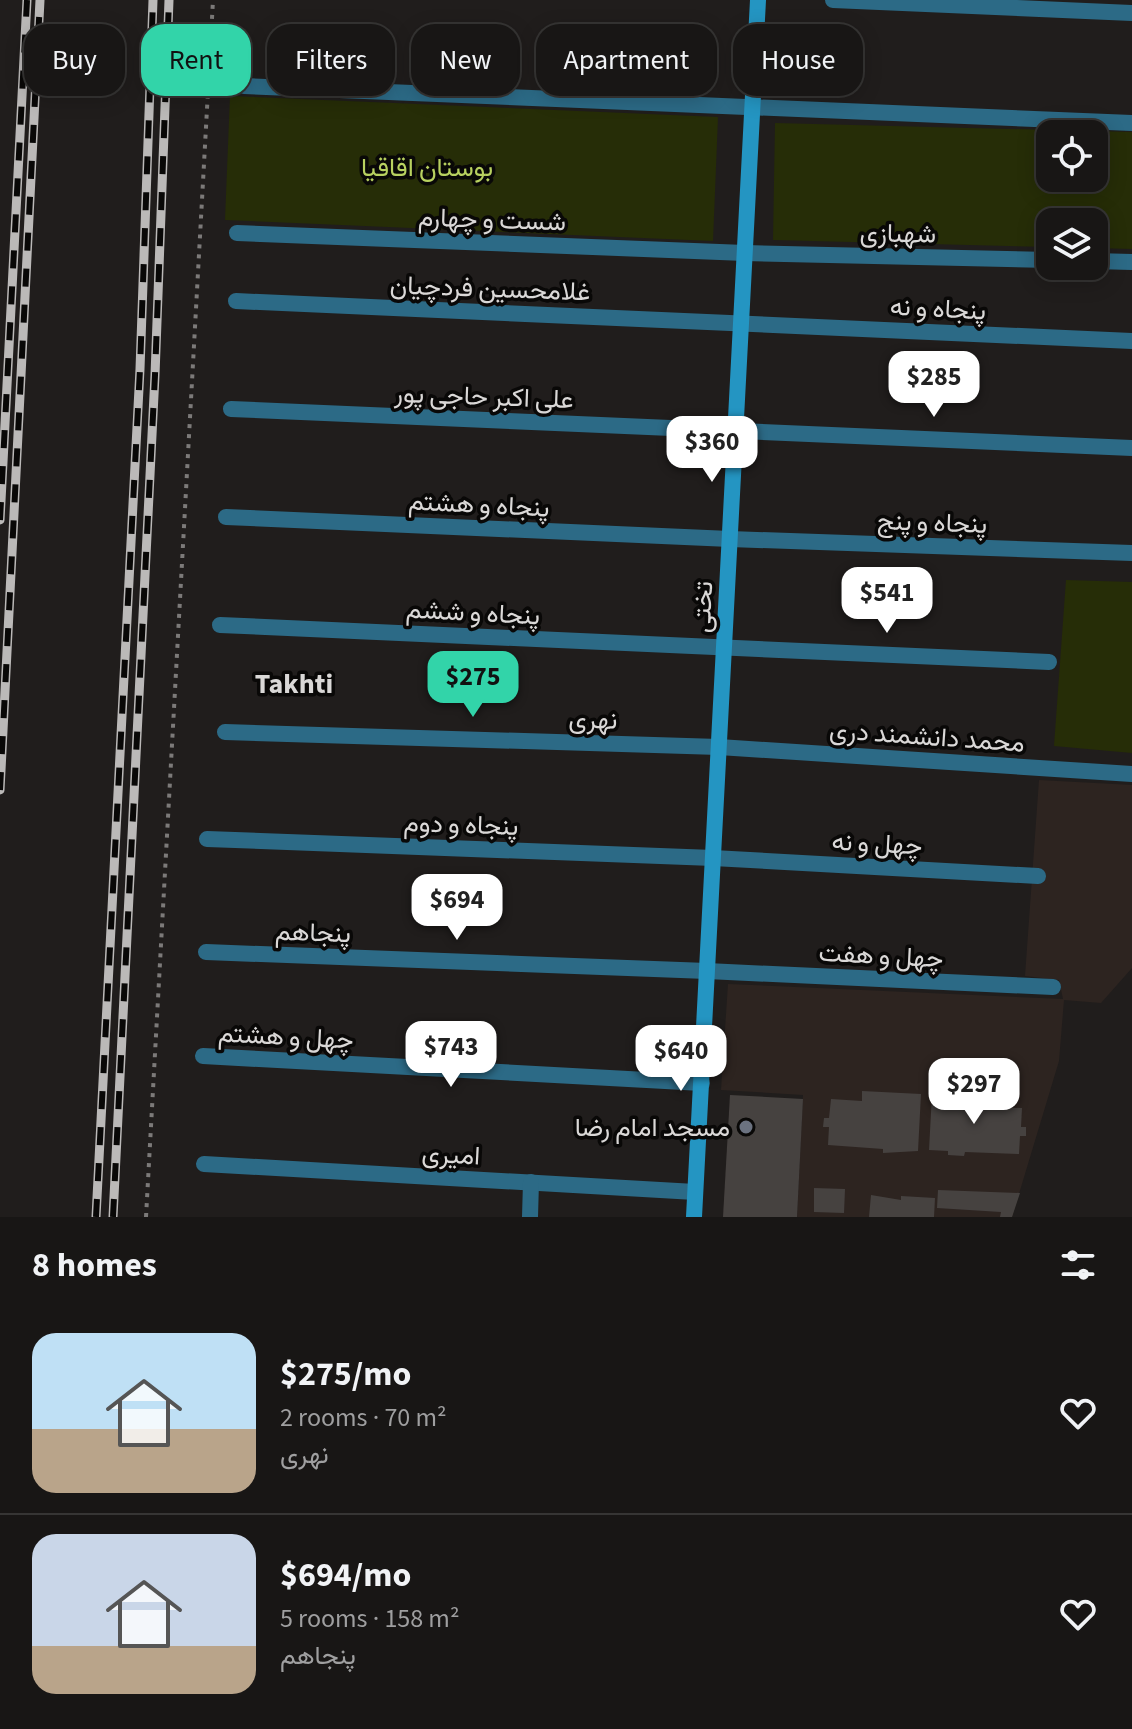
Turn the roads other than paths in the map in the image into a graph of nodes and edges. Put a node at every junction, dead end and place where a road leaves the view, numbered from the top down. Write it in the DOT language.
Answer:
graph roads {
  1 [pos="758,0"];
  2 [pos="833,0"];
  3 [pos="1132,13"];
  4 [pos="251,86"];
  5 [pos="752,107"];
  6 [pos="1132,123"];
  7 [pos="237,233"];
  8 [pos="745,253"];
  9 [pos="1036,260"];
  10 [pos="1108,261"];
  11 [pos="1132,262"];
  12 [pos="236,301"];
  13 [pos="741,323"];
  14 [pos="1132,341"];
  15 [pos="231,409"];
  16 [pos="735,431"];
  17 [pos="1132,448"];
  18 [pos="226,517"];
  19 [pos="730,539"];
  20 [pos="1132,553"];
  21 [pos="220,625"];
  22 [pos="724,648"];
  23 [pos="1049,662"];
  24 [pos="225,732"];
  25 [pos="719,747"];
  26 [pos="1132,774"];
  27 [pos="207,839"];
  28 [pos="713,858"];
  29 [pos="1038,876"];
  30 [pos="206,952"];
  31 [pos="707,971"];
  32 [pos="1053,987"];
  33 [pos="203,1056"];
  34 [pos="702,1083"];
  35 [pos="204,1164"];
  36 [pos="531,1182"];
  37 [pos="695,1192"];
  38 [pos="530,1217"];
  39 [pos="694,1217"];
  1 -- 5 [label="main road, تختی"];
  2 -- 3 [label="street"];
  4 -- 5 [label="street"];
  5 -- 6 [label="street"];
  5 -- 8 [label="main road, تختی"];
  7 -- 8 [label="street, شست و چهارم"];
  8 -- 9 [label="street, شهبازی"];
  8 -- 13 [label="main road, تختی"];
  10 -- 11 [label="street"];
  12 -- 13 [label="street, غلامحسین فردچیان"];
  13 -- 14 [label="street, پنجاه و نه"];
  13 -- 16 [label="main road, تختی"];
  15 -- 16 [label="street, علی اکبر حاجی پور"];
  16 -- 17 [label="street, علی اکبر حاجی پور"];
  16 -- 19 [label="main road, تختی"];
  18 -- 19 [label="street, پنجاه و هشتم"];
  19 -- 20 [label="street, پنجاه و پنج"];
  19 -- 22 [label="main road, تختی"];
  21 -- 22 [label="street, پنجاه و ششم"];
  22 -- 23 [label="street, پنجاه و ششم"];
  22 -- 25 [label="main road, تختی"];
  24 -- 25 [label="street, نهری"];
  25 -- 26 [label="street, محمد دانشمند دری"];
  25 -- 28 [label="main road, تختی"];
  27 -- 28 [label="street, پنجاه و دوم"];
  28 -- 29 [label="street, چهل و نه"];
  28 -- 31 [label="main road, تختی"];
  30 -- 31 [label="street, پنجاهم"];
  31 -- 32 [label="street, چهل و هفت"];
  31 -- 34 [label="main road, تختی"];
  33 -- 34 [label="street, چهل و هشتم"];
  34 -- 37 [label="main road, تختی"];
  35 -- 36 [label="street, امیری"];
  36 -- 37 [label="street, امیری"];
  36 -- 38 [label="street"];
  37 -- 39 [label="main road, تختی"];
}
